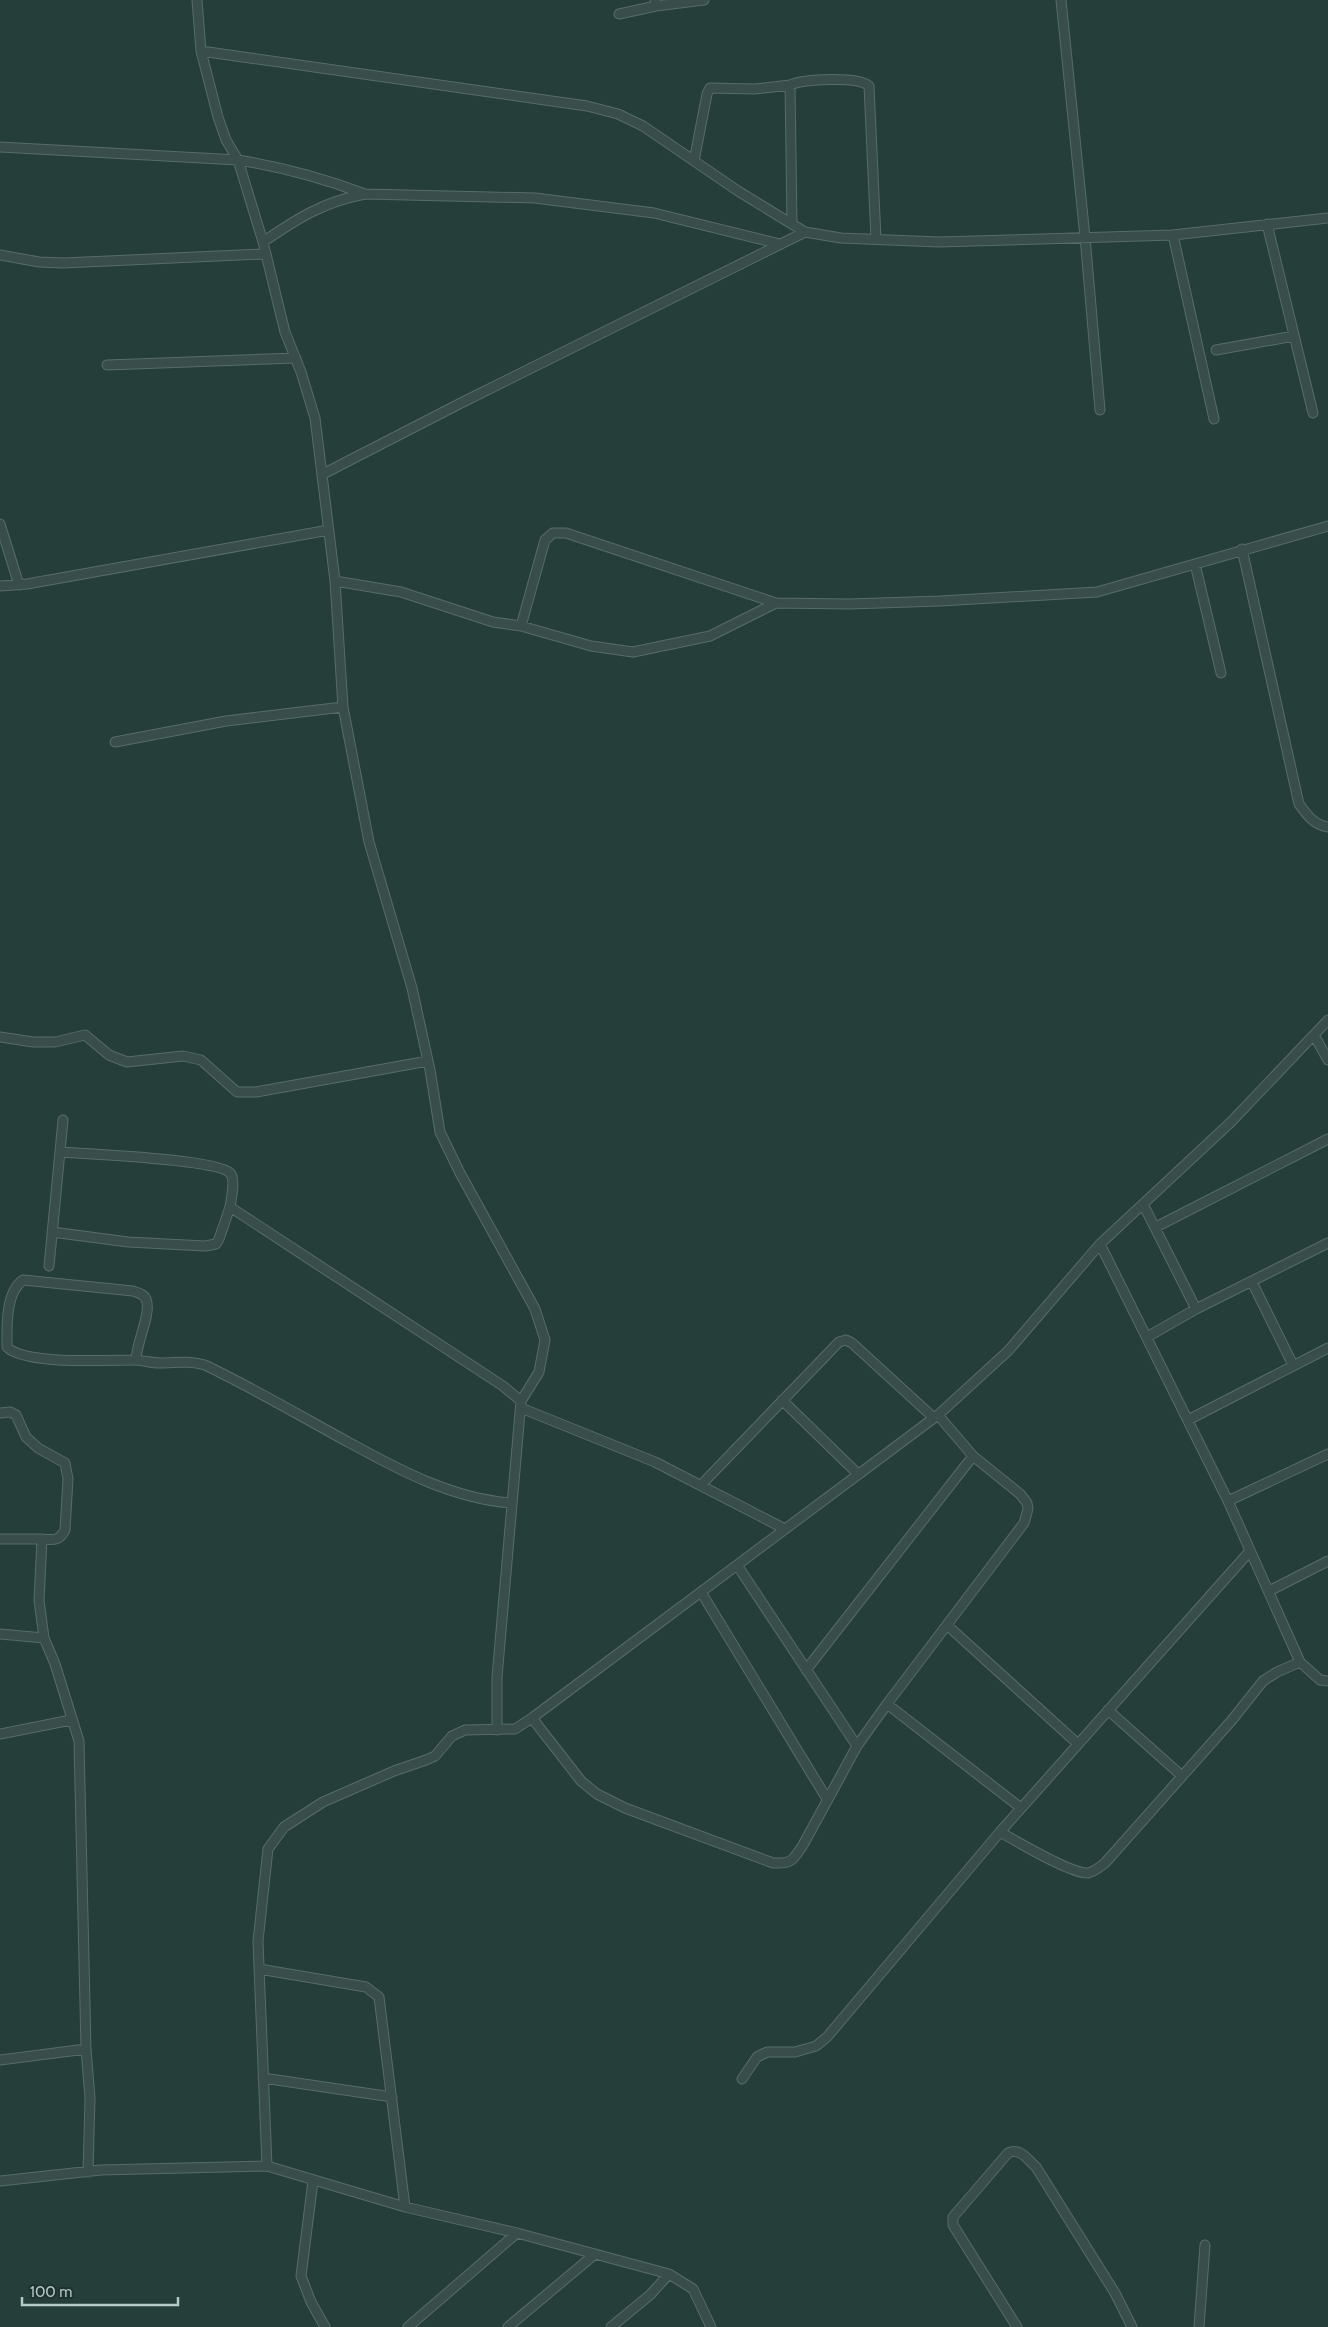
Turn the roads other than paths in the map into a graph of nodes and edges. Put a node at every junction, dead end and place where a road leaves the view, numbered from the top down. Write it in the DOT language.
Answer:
graph roads {
  1 [pos="197,0"];
  2 [pos="704,0"];
  3 [pos="1061,0"];
  4 [pos="655,3"];
  5 [pos="620,14"];
  6 [pos="201,51"];
  7 [pos="790,85"];
  8 [pos="0,147"];
  9 [pos="238,160"];
  10 [pos="694,161"];
  11 [pos="365,194"];
  12 [pos="1328,218"];
  13 [pos="792,224"];
  14 [pos="1267,224"];
  15 [pos="805,232"];
  16 [pos="1173,235"];
  17 [pos="1086,237"];
  18 [pos="876,239"];
  19 [pos="263,242"];
  20 [pos="780,244"];
  21 [pos="264,254"];
  22 [pos="0,255"];
  23 [pos="1294,336"];
  24 [pos="1216,350"];
  25 [pos="296,358"];
  26 [pos="107,365"];
  27 [pos="1100,410"];
  28 [pos="1313,413"];
  29 [pos="1214,419"];
  30 [pos="323,474"];
  31 [pos="0,524"];
  32 [pos="1328,526"];
  33 [pos="329,530"];
  34 [pos="1242,549"];
  35 [pos="1195,564"];
  36 [pos="335,580"];
  37 [pos="20,585"];
  38 [pos="0,586"];
  39 [pos="776,603"];
  40 [pos="521,626"];
  41 [pos="1221,673"];
  42 [pos="343,707"];
  43 [pos="115,742"];
  44 [pos="1328,827"];
  45 [pos="1328,1020"];
  46 [pos="1314,1035"];
  47 [pos="0,1037"];
  48 [pos="1328,1060"];
  49 [pos="428,1061"];
  50 [pos="63,1120"];
  51 [pos="1328,1139"];
  52 [pos="60,1152"];
  53 [pos="1144,1206"];
  54 [pos="230,1207"];
  55 [pos="1156,1227"];
  56 [pos="52,1232"];
  57 [pos="1328,1243"];
  58 [pos="1100,1244"];
  59 [pos="49,1266"];
  60 [pos="1252,1282"];
  61 [pos="1196,1309"];
  62 [pos="1147,1337"];
  63 [pos="1328,1348"];
  64 [pos="136,1360"];
  65 [pos="1293,1365"];
  66 [pos="782,1400"];
  67 [pos="521,1404"];
  68 [pos="0,1413"];
  69 [pos="936,1417"];
  70 [pos="1188,1420"];
  71 [pos="1328,1455"];
  72 [pos="973,1456"];
  73 [pos="858,1474"];
  74 [pos="701,1485"];
  75 [pos="1228,1501"];
  76 [pos="510,1503"];
  77 [pos="785,1529"];
  78 [pos="0,1539"];
  79 [pos="42,1539"];
  80 [pos="1250,1551"];
  81 [pos="1328,1561"];
  82 [pos="737,1565"];
  83 [pos="1269,1591"];
  84 [pos="701,1592"];
  85 [pos="948,1626"];
  86 [pos="0,1634"];
  87 [pos="44,1638"];
  88 [pos="1300,1662"];
  89 [pos="806,1670"];
  90 [pos="1328,1681"];
  91 [pos="886,1704"];
  92 [pos="1108,1710"];
  93 [pos="532,1718"];
  94 [pos="71,1720"];
  95 [pos="497,1730"];
  96 [pos="0,1734"];
  97 [pos="1078,1744"];
  98 [pos="857,1746"];
  99 [pos="1182,1776"];
  100 [pos="827,1798"];
  101 [pos="1021,1808"];
  102 [pos="1000,1832"];
  103 [pos="259,1969"];
  104 [pos="86,2049"];
  105 [pos="0,2060"];
  106 [pos="263,2078"];
  107 [pos="742,2079"];
  108 [pos="392,2097"];
  109 [pos="266,2166"];
  110 [pos="88,2172"];
  111 [pos="0,2181"];
  112 [pos="312,2181"];
  113 [pos="405,2207"];
  114 [pos="517,2233"];
  115 [pos="1205,2245"];
  116 [pos="595,2254"];
  117 [pos="669,2274"];
  118 [pos="325,2327"];
  119 [pos="408,2327"];
  120 [pos="508,2327"];
  121 [pos="610,2327"];
  122 [pos="711,2327"];
  123 [pos="1017,2327"];
  124 [pos="1132,2327"];
  125 [pos="1199,2327"];
  1 -- 6 [label="street"];
  2 -- 4 [label="street"];
  3 -- 17 [label="street"];
  4 -- 5 [label="street"];
  6 -- 9 [label="street"];
  6 -- 10 [label="street"];
  7 -- 10 [label="street"];
  7 -- 13 [label="street"];
  7 -- 18 [label="street"];
  8 -- 9 [label="street"];
  9 -- 11 [label="street"];
  9 -- 19 [label="street"];
  10 -- 13 [label="street"];
  11 -- 19 [label="street"];
  11 -- 20 [label="street"];
  12 -- 14 [label="street"];
  13 -- 15 [label="street"];
  14 -- 16 [label="street"];
  14 -- 23 [label="street"];
  15 -- 18 [label="street"];
  15 -- 20 [label="street"];
  16 -- 17 [label="street"];
  16 -- 29 [label="street"];
  17 -- 18 [label="street"];
  17 -- 27 [label="street"];
  19 -- 21 [label="street"];
  20 -- 30 [label="street"];
  21 -- 22 [label="street"];
  21 -- 25 [label="street"];
  23 -- 24 [label="street"];
  23 -- 28 [label="street"];
  25 -- 26 [label="street"];
  25 -- 30 [label="street"];
  30 -- 33 [label="street"];
  31 -- 37 [label="street"];
  32 -- 34 [label="street"];
  33 -- 36 [label="street"];
  33 -- 37 [label="street"];
  34 -- 35 [label="street"];
  34 -- 44 [label="street"];
  35 -- 39 [label="street"];
  35 -- 41 [label="street"];
  36 -- 40 [label="street"];
  36 -- 42 [label="street"];
  37 -- 38 [label="street"];
  39 -- 40 [label="street"];
  39 -- 40 [label="street"];
  42 -- 43 [label="street"];
  42 -- 49 [label="street"];
  45 -- 46 [label="street"];
  46 -- 48 [label="street"];
  46 -- 53 [label="street"];
  47 -- 49 [label="street"];
  49 -- 67 [label="street"];
  50 -- 52 [label="street"];
  51 -- 55 [label="street"];
  52 -- 54 [label="street"];
  52 -- 56 [label="street"];
  53 -- 55 [label="street"];
  53 -- 58 [label="street"];
  54 -- 56 [label="street"];
  54 -- 67 [label="street"];
  55 -- 61 [label="street"];
  56 -- 59 [label="street"];
  57 -- 60 [label="street"];
  58 -- 62 [label="street"];
  58 -- 69 [label="street"];
  60 -- 61 [label="street"];
  60 -- 65 [label="street"];
  61 -- 62 [label="street"];
  62 -- 70 [label="street"];
  63 -- 65 [label="street"];
  64 -- 64 [label="street"];
  64 -- 76 [label="street"];
  65 -- 70 [label="street"];
  66 -- 69 [label="street"];
  66 -- 73 [label="street"];
  66 -- 74 [label="street"];
  67 -- 74 [label="street"];
  67 -- 76 [label="street"];
  68 -- 79 [label="street"];
  69 -- 72 [label="street"];
  69 -- 73 [label="street"];
  70 -- 75 [label="street"];
  71 -- 75 [label="street"];
  72 -- 85 [label="street"];
  72 -- 89 [label="street"];
  73 -- 77 [label="street"];
  74 -- 77 [label="street"];
  75 -- 80 [label="street"];
  76 -- 95 [label="street"];
  77 -- 82 [label="street"];
  78 -- 79 [label="street"];
  79 -- 87 [label="street"];
  80 -- 83 [label="street"];
  80 -- 92 [label="street"];
  81 -- 83 [label="street"];
  82 -- 84 [label="street"];
  82 -- 89 [label="street"];
  83 -- 88 [label="street"];
  84 -- 93 [label="street"];
  84 -- 100 [label="street"];
  85 -- 91 [label="street"];
  85 -- 97 [label="street"];
  86 -- 87 [label="street"];
  87 -- 94 [label="street"];
  88 -- 90 [label="street"];
  88 -- 99 [label="street"];
  89 -- 98 [label="street"];
  91 -- 98 [label="street"];
  91 -- 101 [label="street"];
  92 -- 97 [label="street"];
  92 -- 99 [label="street"];
  93 -- 95 [label="street"];
  93 -- 100 [label="street"];
  94 -- 96 [label="street"];
  94 -- 104 [label="street"];
  95 -- 103 [label="street"];
  97 -- 101 [label="street"];
  98 -- 100 [label="street"];
  99 -- 102 [label="street"];
  101 -- 102 [label="street"];
  102 -- 107 [label="street"];
  103 -- 106 [label="street"];
  103 -- 108 [label="street"];
  104 -- 105 [label="street"];
  104 -- 110 [label="street"];
  106 -- 108 [label="street"];
  106 -- 109 [label="street"];
  108 -- 113 [label="street"];
  109 -- 110 [label="street"];
  109 -- 112 [label="street"];
  110 -- 111 [label="street"];
  112 -- 113 [label="street"];
  112 -- 118 [label="street"];
  113 -- 114 [label="street"];
  114 -- 116 [label="street"];
  114 -- 119 [label="street"];
  115 -- 125 [label="street"];
  116 -- 117 [label="street"];
  116 -- 120 [label="street"];
  117 -- 121 [label="street"];
  117 -- 122 [label="street"];
  123 -- 124 [label="street"];
}
